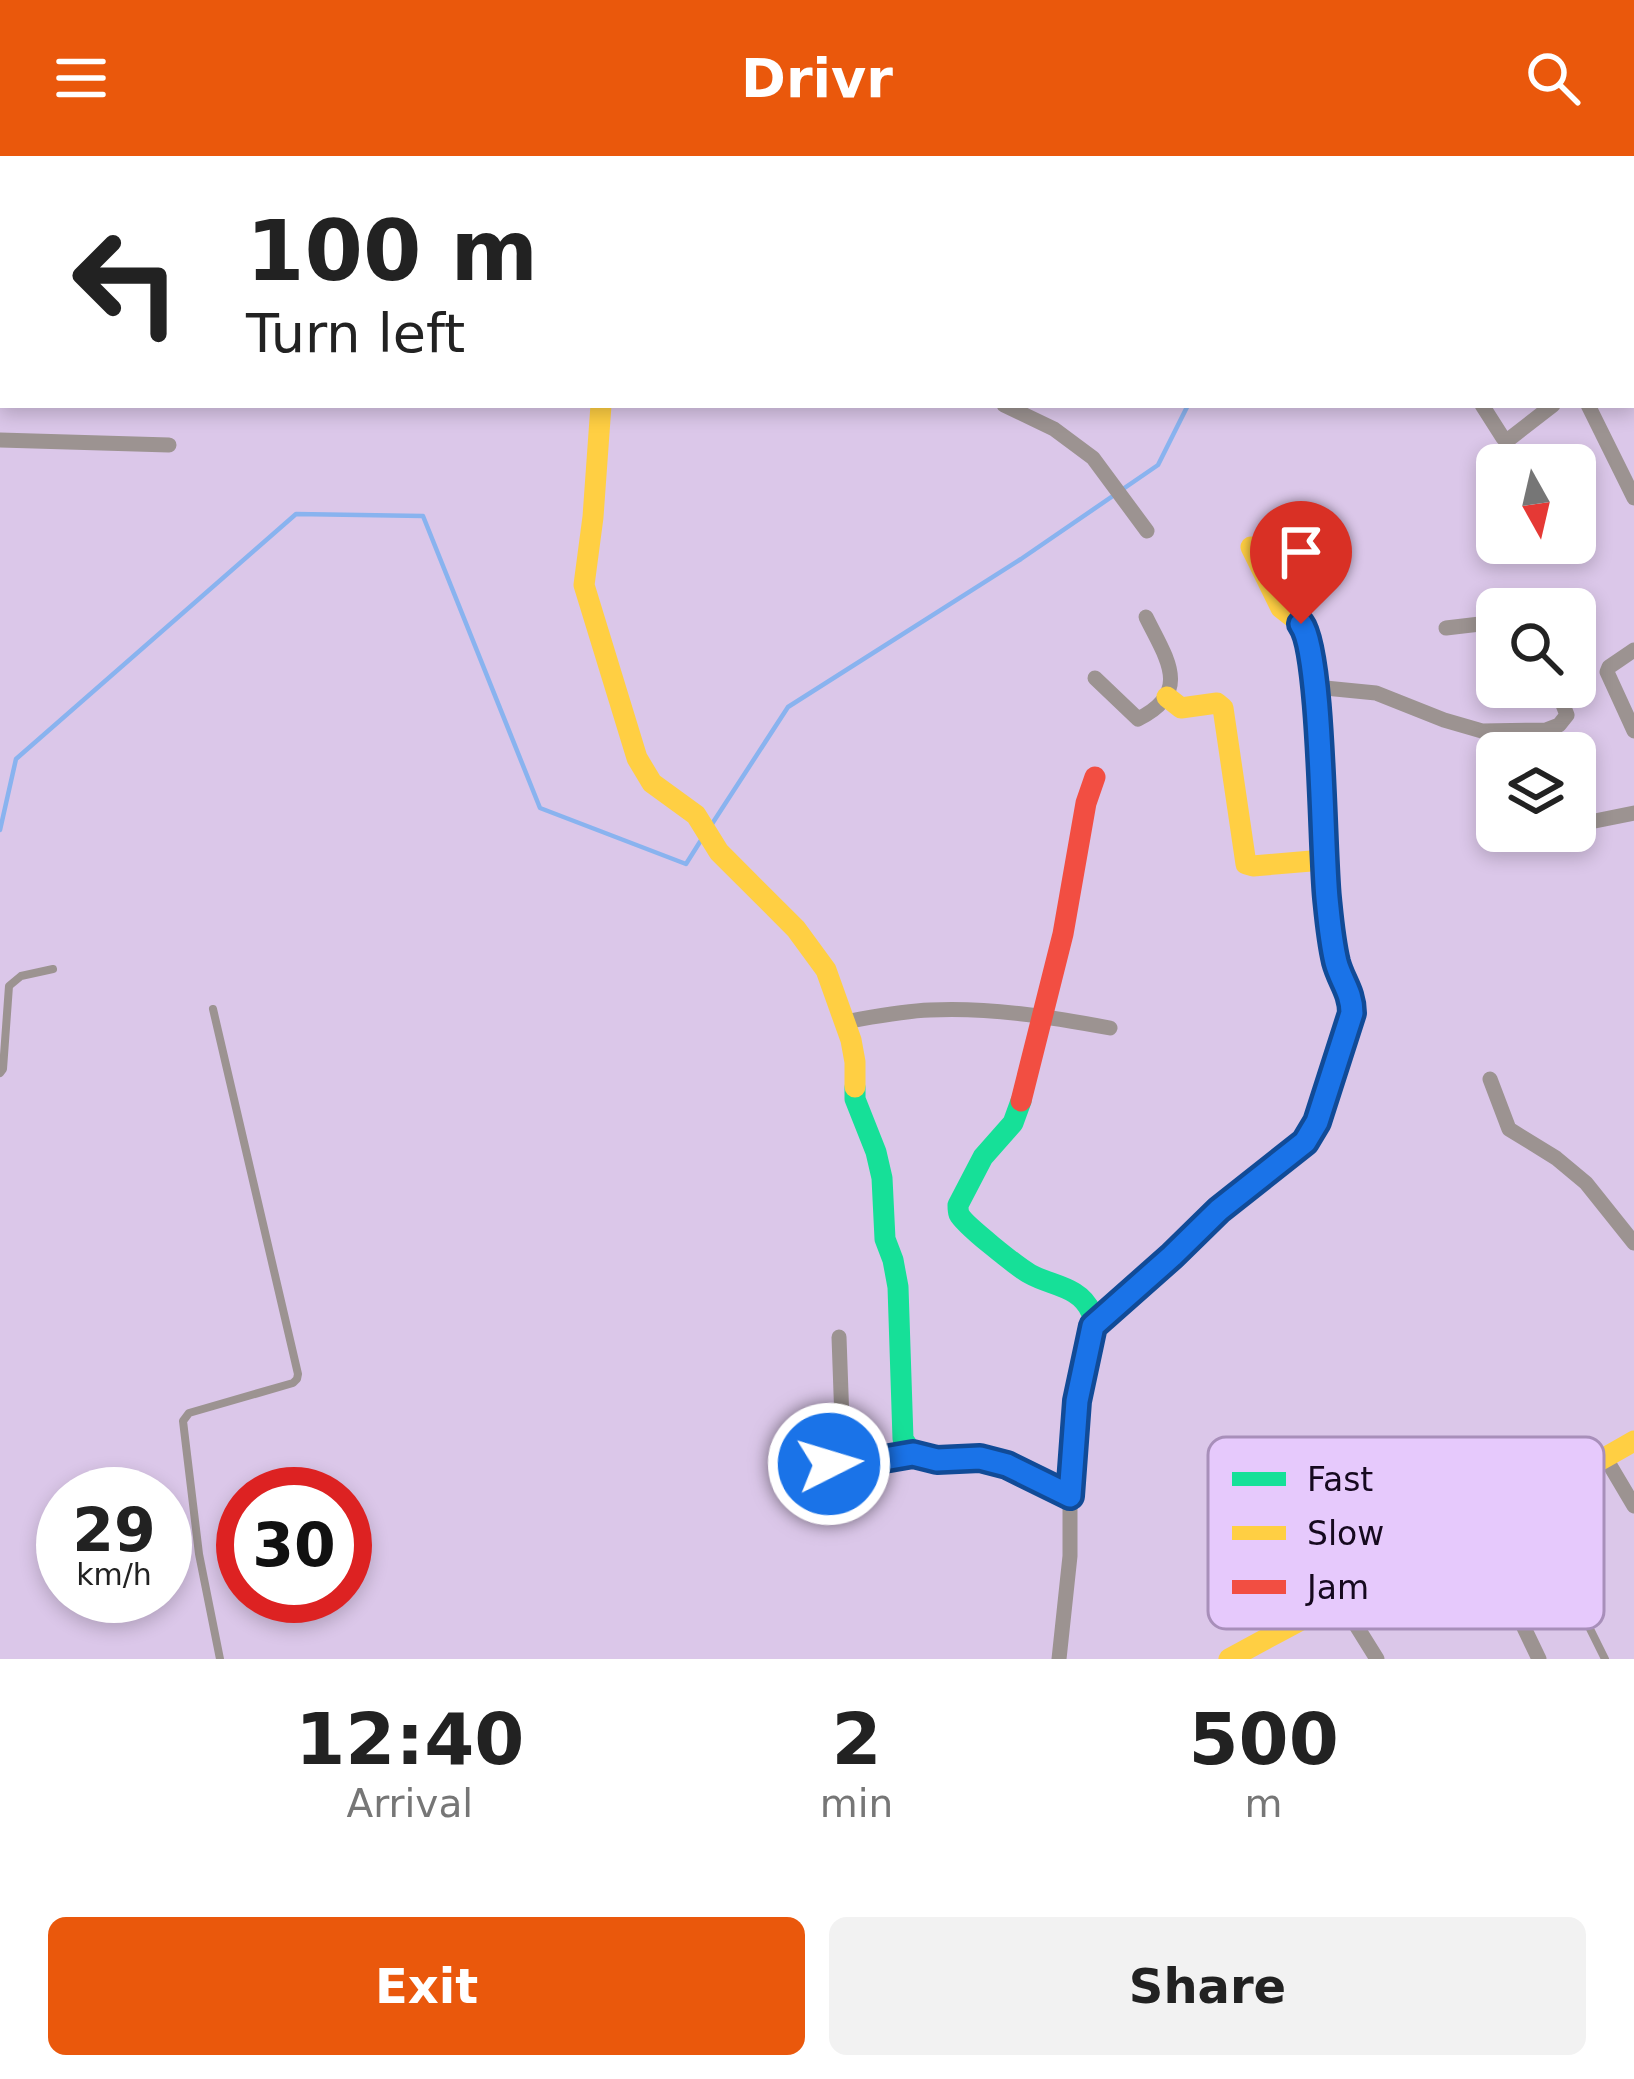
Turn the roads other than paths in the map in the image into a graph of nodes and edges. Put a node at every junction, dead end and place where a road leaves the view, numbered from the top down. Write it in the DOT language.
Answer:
graph roads {
  1 [pos="601,408"];
  2 [pos="1010,408"];
  3 [pos="1484,408"];
  4 [pos="1549,408"];
  5 [pos="1589,408"];
  6 [pos="0,440"];
  7 [pos="170,445"];
  8 [pos="1634,498"];
  9 [pos="1147,531"];
  10 [pos="1251,547"];
  11 [pos="1145,616"];
  12 [pos="1476,624"];
  13 [pos="1446,628"];
  14 [pos="1634,650"];
  15 [pos="1095,678"];
  16 [pos="1315,687"];
  17 [pos="1167,697"];
  18 [pos="1564,708"];
  19 [pos="1634,731"];
  20 [pos="1095,777"];
  21 [pos="1634,813"];
  22 [pos="1596,821"];
  23 [pos="1324,860"];
  24 [pos="52,969"];
  25 [pos="213,1009"];
  26 [pos="1043,1016"];
  27 [pos="844,1022"];
  28 [pos="1110,1028"];
  29 [pos="0,1073"];
  30 [pos="1490,1079"];
  31 [pos="1634,1243"];
  32 [pos="1093,1326"];
  33 [pos="839,1337"];
  34 [pos="1634,1441"];
  35 [pos="913,1454"];
  36 [pos="1605,1456"];
  37 [pos="1070,1496"];
  38 [pos="1634,1506"];
  39 [pos="1283,1629"];
  40 [pos="1358,1629"];
  41 [pos="1524,1629"];
  42 [pos="1590,1629"];
  43 [pos="220,1659"];
  44 [pos="1059,1659"];
  45 [pos="1229,1659"];
  46 [pos="1377,1659"];
  47 [pos="1538,1659"];
  48 [pos="1605,1659"];
  1 -- 27 [label="street"];
  2 -- 9 [label="street"];
  3 -- 4 [label="street"];
  5 -- 8 [label="street"];
  6 -- 7 [label="street"];
  10 -- 16 [label="street"];
  11 -- 17 [label="street"];
  12 -- 13 [label="street"];
  14 -- 19 [label="street"];
  15 -- 17 [label="street"];
  16 -- 18 [label="street"];
  16 -- 23 [label="street"];
  17 -- 23 [label="street"];
  20 -- 26 [label="street"];
  21 -- 22 [label="street"];
  23 -- 32 [label="street"];
  24 -- 29 [label="lane"];
  25 -- 43 [label="lane"];
  26 -- 27 [label="street"];
  26 -- 28 [label="street"];
  26 -- 32 [label="street"];
  27 -- 35 [label="street"];
  30 -- 31 [label="street"];
  32 -- 37 [label="street"];
  33 -- 35 [label="street"];
  34 -- 36 [label="street"];
  35 -- 37 [label="street"];
  36 -- 38 [label="street"];
  37 -- 44 [label="street"];
  39 -- 45 [label="street"];
  40 -- 46 [label="street"];
  41 -- 47 [label="street"];
  42 -- 48 [label="lane"];
}
